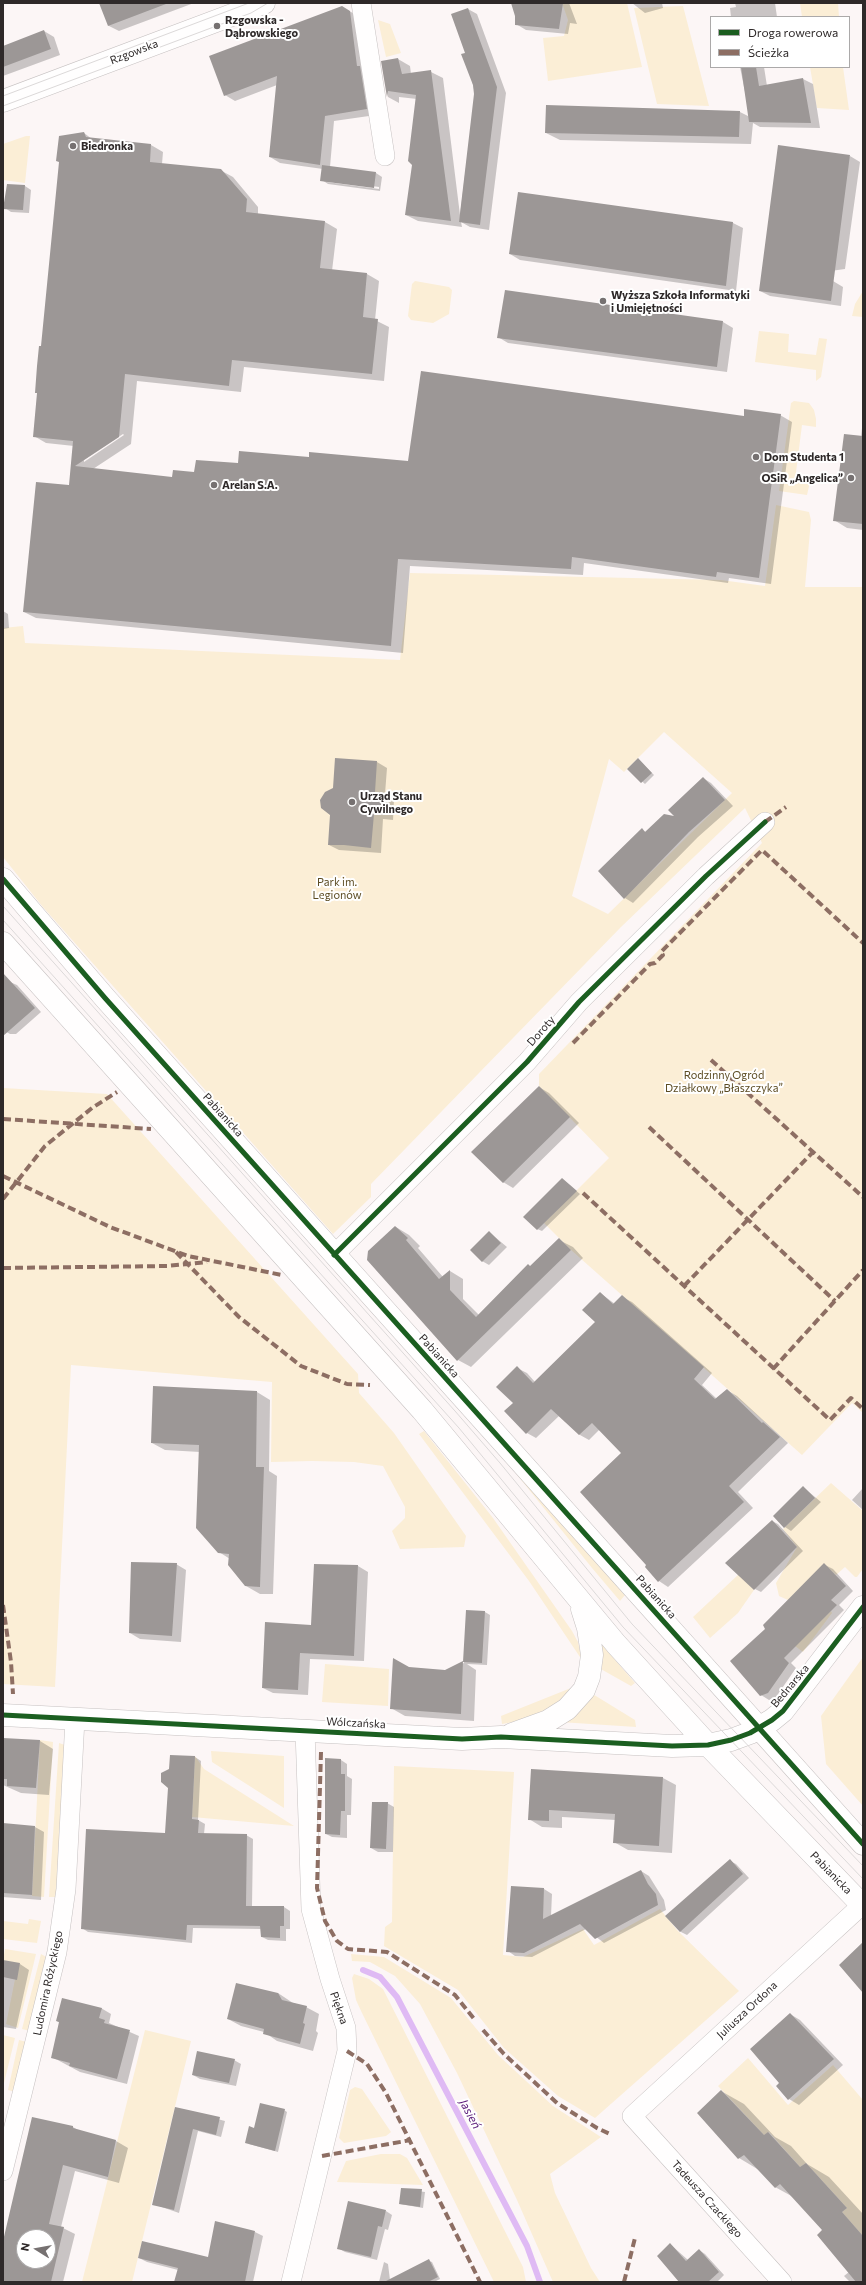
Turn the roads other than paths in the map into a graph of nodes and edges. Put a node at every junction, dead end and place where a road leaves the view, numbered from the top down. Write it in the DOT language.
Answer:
graph roads {
  1 [pos="264,3"];
  2 [pos="361,3"];
  3 [pos="3,101"];
  4 [pos="385,156"];
  5 [pos="765,822"];
  6 [pos="3,879"];
  7 [pos="3,943"];
  8 [pos="334,1255"];
  9 [pos="580,1602"];
  10 [pos="863,1607"];
  11 [pos="3,1715"];
  12 [pos="75,1719"];
  13 [pos="760,1728"];
  14 [pos="305,1730"];
  15 [pos="502,1737"];
  16 [pos="708,1745"];
  17 [pos="863,1844"];
  18 [pos="863,1905"];
  19 [pos="632,2116"];
  20 [pos="3,2171"];
  21 [pos="292,2282"];
  22 [pos="782,2282"];
  1 -- 3 [label="street, Rzgowska"];
  2 -- 4 [label="street"];
  5 -- 8 [label="street, Doroty"];
  6 -- 8 [label="street, Pabianicka"];
  7 -- 9 [label="street, Pabianicka"];
  8 -- 13 [label="street, Pabianicka"];
  9 -- 15 [label="street"];
  9 -- 16 [label="street, Pabianicka"];
  10 -- 13 [label="street, Bednarska"];
  11 -- 12 [label="street, Wólczańska"];
  12 -- 14 [label="street, Wólczańska"];
  12 -- 20 [label="street, Ludomira Różyckiego"];
  13 -- 16 [label="street, Bednarska"];
  13 -- 17 [label="street, Pabianicka"];
  14 -- 15 [label="street, Wólczańska"];
  14 -- 21 [label="street, Piękna"];
  15 -- 16 [label="street, Wólczańska"];
  16 -- 18 [label="street, Pabianicka"];
  18 -- 19 [label="street, Juliusza Ordona"];
  19 -- 22 [label="street, Tadeusza Czackiego"];
}
